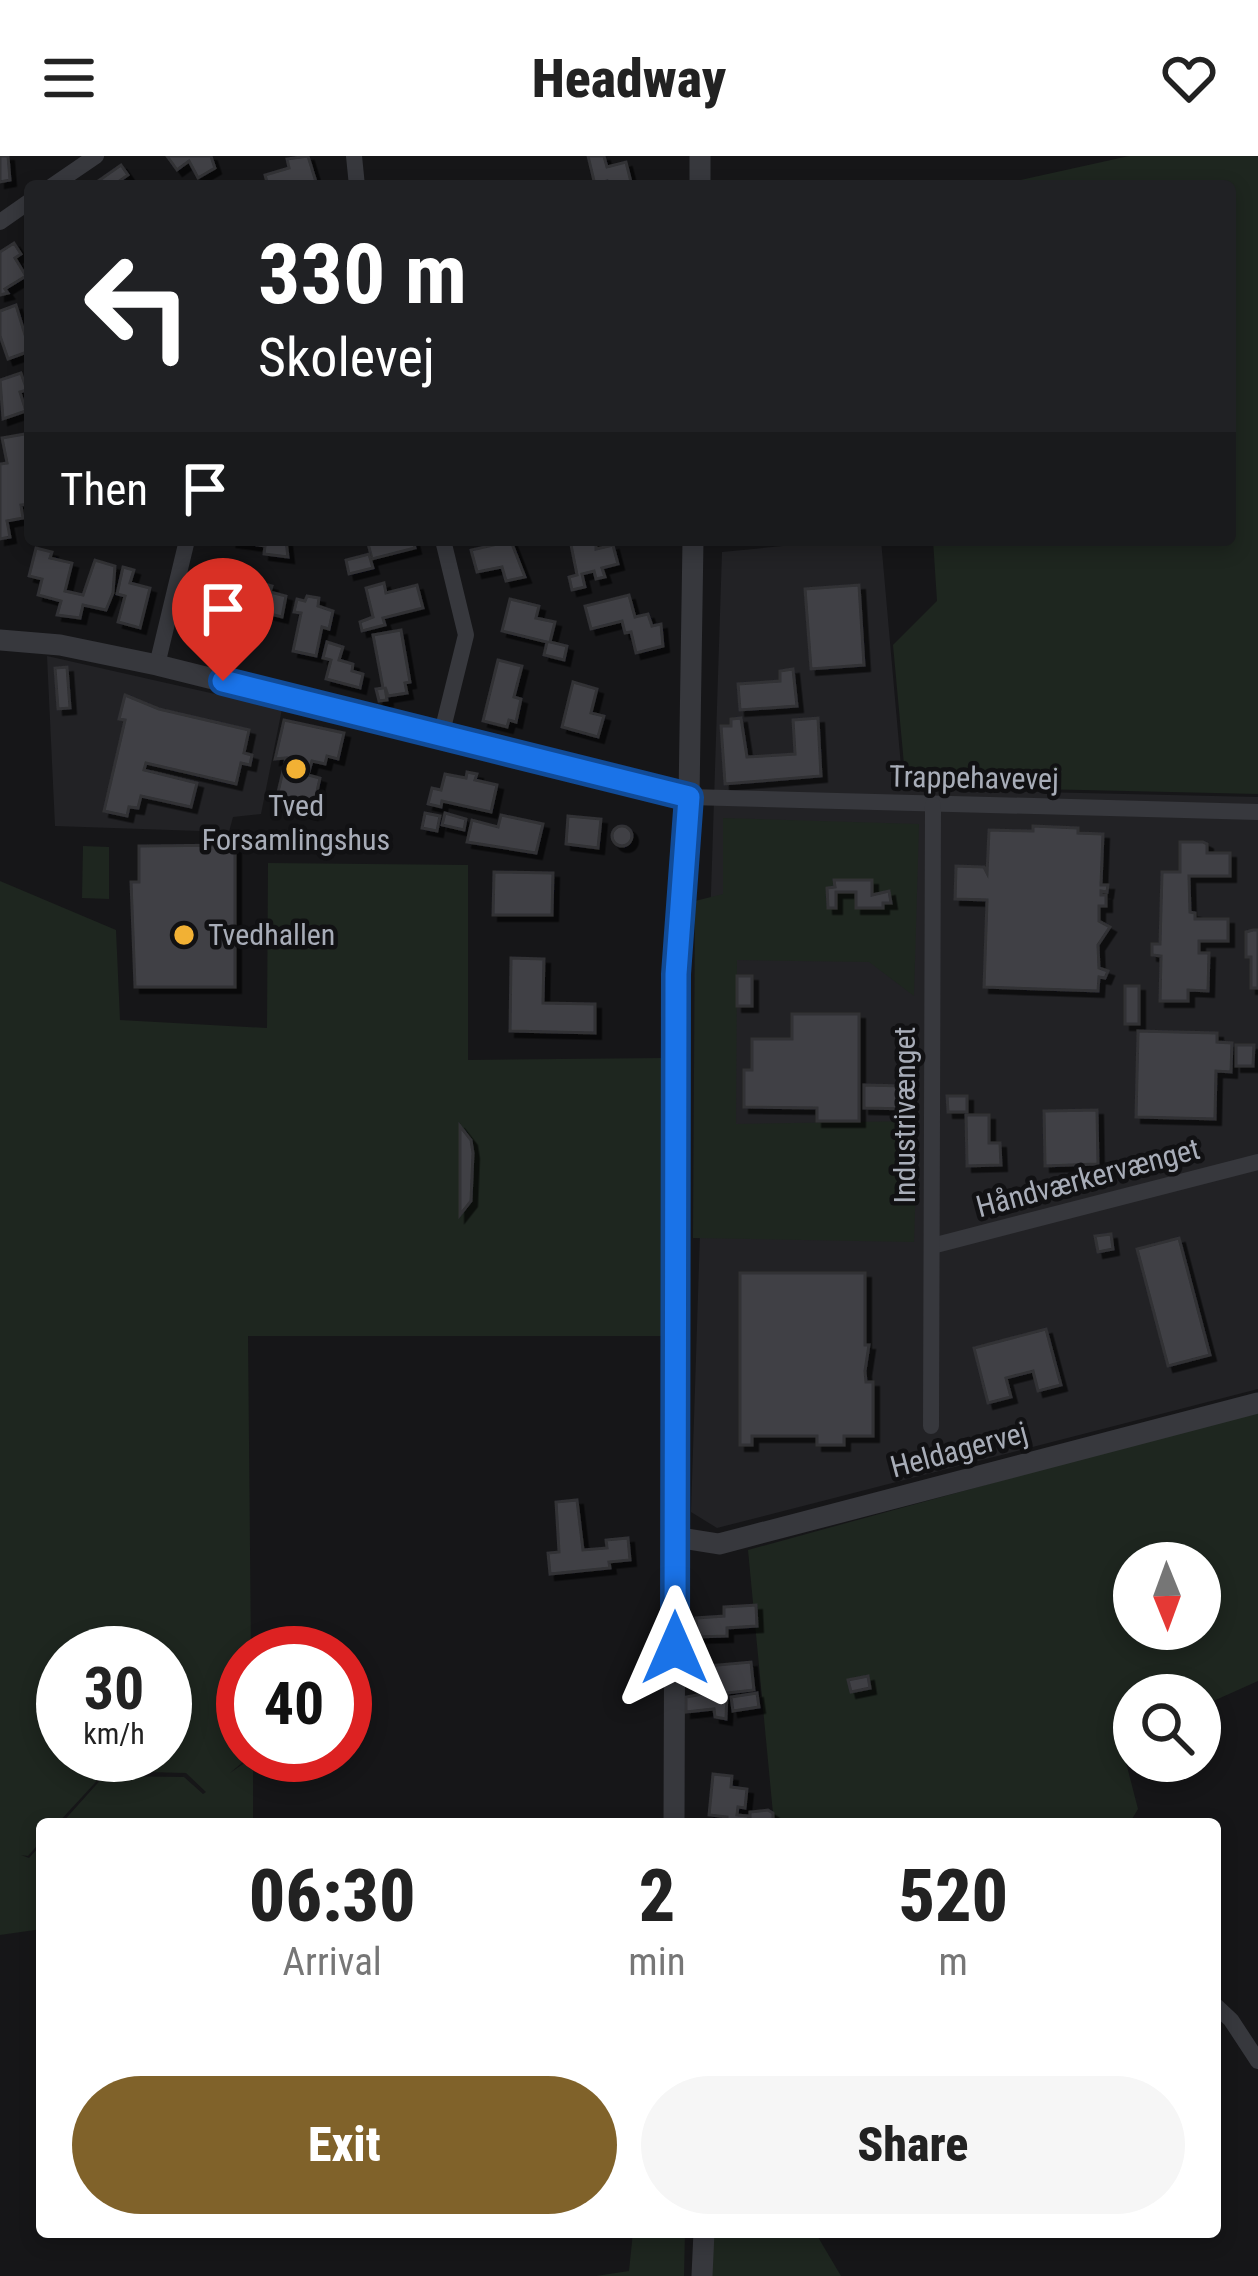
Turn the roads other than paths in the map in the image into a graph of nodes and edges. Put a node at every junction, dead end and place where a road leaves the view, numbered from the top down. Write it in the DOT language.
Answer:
graph roads {
  1 [pos="96,156"];
  2 [pos="61,180"];
  3 [pos="186,546"];
  4 [pos="444,546"];
  5 [pos="693,546"];
  6 [pos="0,640"];
  7 [pos="157,664"];
  8 [pos="440,736"];
  9 [pos="689,797"];
  10 [pos="934,805"];
  11 [pos="1258,812"];
  12 [pos="1258,1162"];
  13 [pos="932,1246"];
  14 [pos="1258,1403"];
  15 [pos="931,1426"];
  16 [pos="675,1538"];
  17 [pos="674,1818"];
  18 [pos="1221,2011"];
  19 [pos="1258,2061"];
  20 [pos="704,2238"];
  21 [pos="703,2276"];
  1 -- 2 [label="street"];
  3 -- 7 [label="street"];
  4 -- 8 [label="street"];
  5 -- 9 [label="street"];
  6 -- 7 [label="street"];
  7 -- 8 [label="street"];
  8 -- 9 [label="street"];
  9 -- 10 [label="street, Trappehavevej"];
  9 -- 16 [label="street"];
  10 -- 11 [label="street, Trappehavevej"];
  10 -- 13 [label="street, Industrivænget"];
  12 -- 13 [label="street, Håndværkervænget"];
  13 -- 15 [label="street, Industrivænget"];
  14 -- 16 [label="street, Heldagervej"];
  16 -- 17 [label="street"];
  18 -- 19 [label="street"];
  20 -- 21 [label="street"];
}
